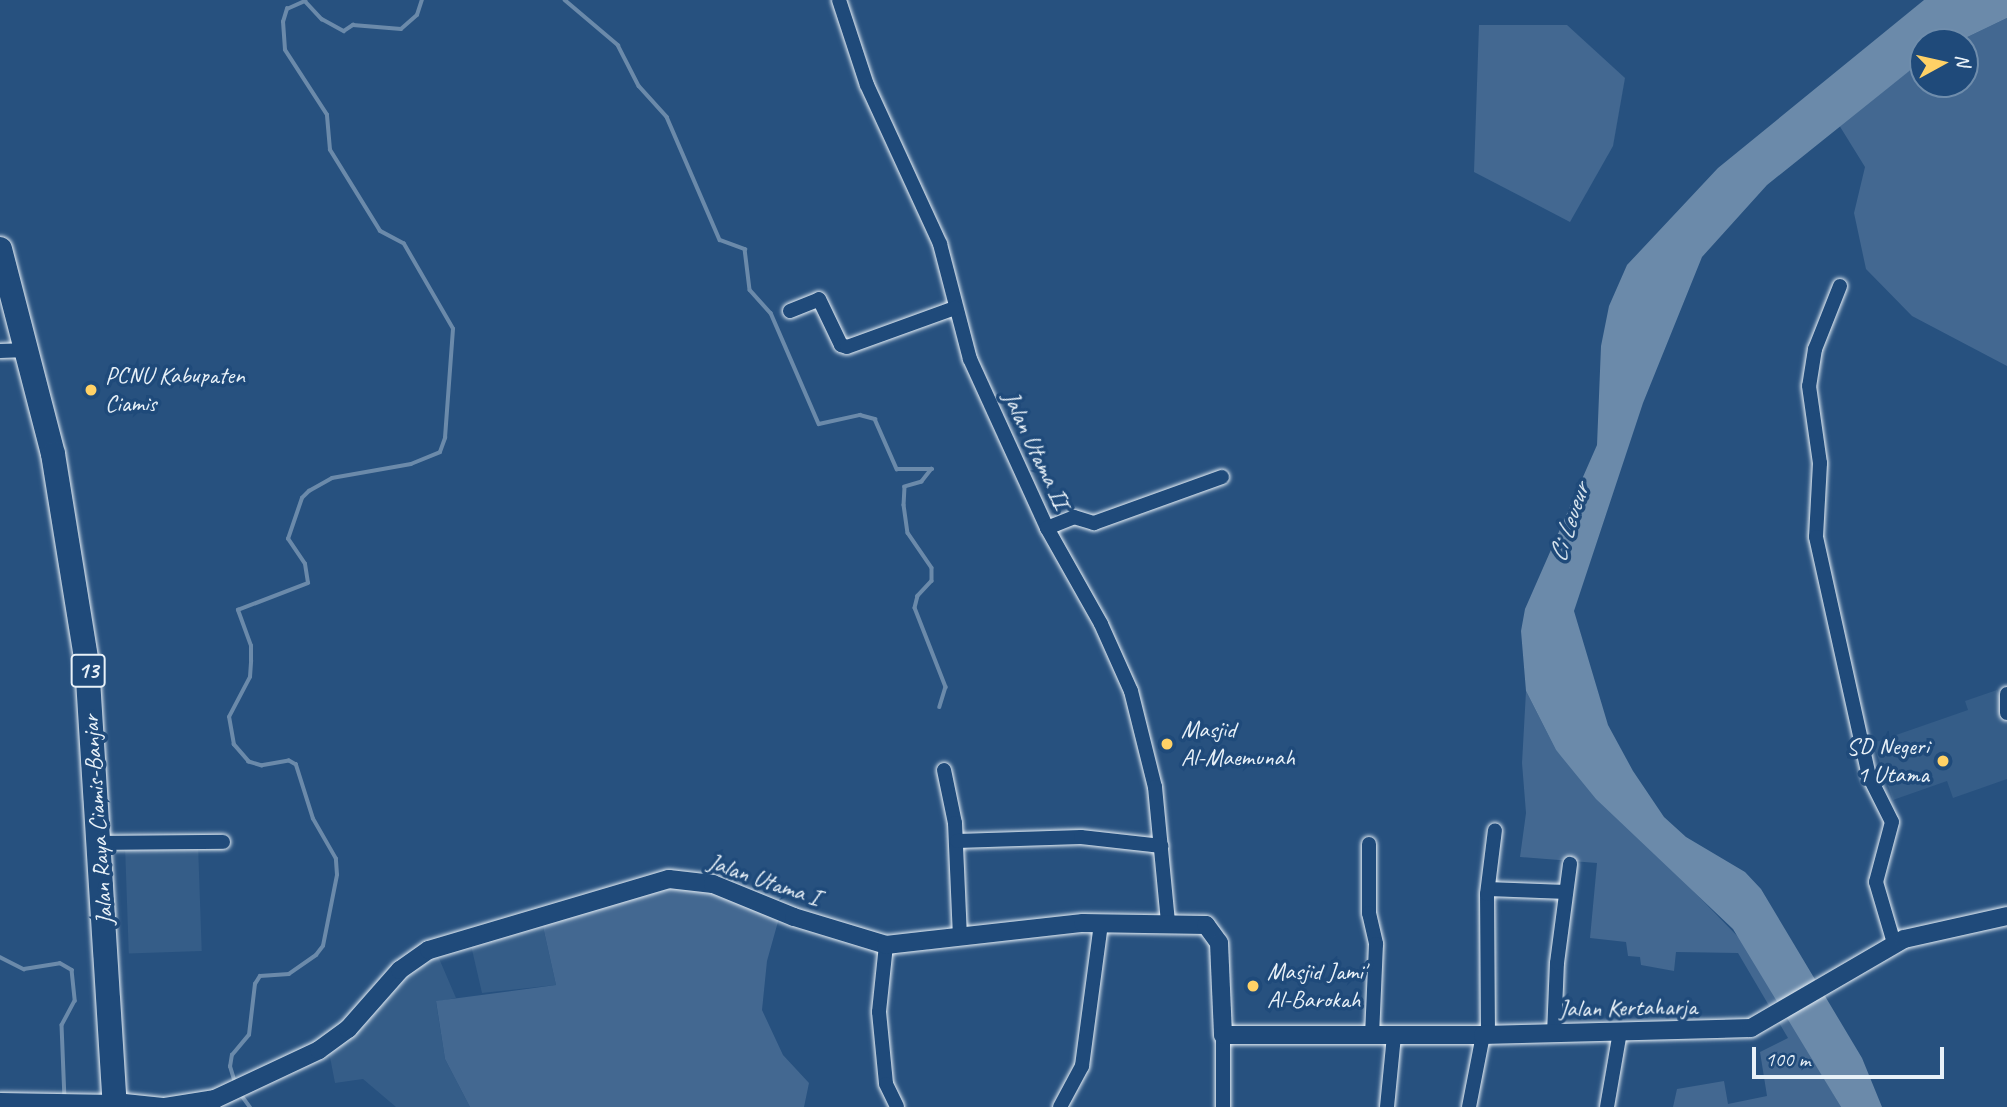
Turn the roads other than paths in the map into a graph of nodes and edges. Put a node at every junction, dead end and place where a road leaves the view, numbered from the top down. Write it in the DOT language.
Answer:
graph roads {
  1 [pos="839,0"];
  2 [pos="0,248"];
  3 [pos="1840,286"];
  4 [pos="955,308"];
  5 [pos="790,311"];
  6 [pos="27,349"];
  7 [pos="0,351"];
  8 [pos="1222,477"];
  9 [pos="1049,527"];
  10 [pos="2007,694"];
  11 [pos="2007,713"];
  12 [pos="944,770"];
  13 [pos="1495,830"];
  14 [pos="957,841"];
  15 [pos="223,842"];
  16 [pos="100,843"];
  17 [pos="1369,844"];
  18 [pos="1161,846"];
  19 [pos="1570,864"];
  20 [pos="1488,889"];
  21 [pos="1566,892"];
  22 [pos="2007,916"];
  23 [pos="1101,923"];
  24 [pos="1168,923"];
  25 [pos="960,937"];
  26 [pos="1894,943"];
  27 [pos="886,945"];
  28 [pos="1620,1032"];
  29 [pos="1554,1034"];
  30 [pos="1223,1035"];
  31 [pos="1485,1035"];
  32 [pos="1372,1036"];
  33 [pos="1394,1036"];
  34 [pos="0,1100"];
  35 [pos="115,1105"];
  36 [pos="164,1107"];
  37 [pos="897,1107"];
  38 [pos="1060,1107"];
  39 [pos="1223,1107"];
  40 [pos="1387,1107"];
  41 [pos="1469,1107"];
  42 [pos="1606,1107"];
  1 -- 4 [label="street, Jalan Utama II"];
  2 -- 6 [label="highway, Jalan Raya Ciamis-Banjar / 13"];
  3 -- 26 [label="street"];
  4 -- 5 [label="street"];
  4 -- 9 [label="street, Jalan Utama II"];
  6 -- 7 [label="street"];
  6 -- 16 [label="highway, Jalan Raya Ciamis-Banjar / 13"];
  8 -- 9 [label="street"];
  9 -- 18 [label="street, Jalan Utama II"];
  10 -- 11 [label="street"];
  12 -- 14 [label="street"];
  13 -- 20 [label="street"];
  14 -- 18 [label="street"];
  14 -- 25 [label="street"];
  15 -- 16 [label="street"];
  16 -- 35 [label="highway, Jalan Raya Ciamis-Banjar / 13"];
  17 -- 32 [label="street"];
  18 -- 24 [label="street, Jalan Utama II"];
  19 -- 21 [label="street"];
  20 -- 21 [label="street"];
  20 -- 31 [label="street"];
  21 -- 29 [label="street"];
  22 -- 26 [label="street, Jalan Kertaharja"];
  23 -- 24 [label="street, Jalan Utama I"];
  23 -- 25 [label="street, Jalan Utama I"];
  23 -- 38 [label="street"];
  24 -- 30 [label="street, Jalan Utama I"];
  25 -- 27 [label="street, Jalan Utama I"];
  26 -- 28 [label="street, Jalan Kertaharja"];
  27 -- 36 [label="street, Jalan Utama I"];
  27 -- 37 [label="street"];
  28 -- 29 [label="street, Jalan Kertaharja"];
  28 -- 42 [label="street"];
  29 -- 31 [label="street, Jalan Kertaharja"];
  30 -- 32 [label="street, Jalan Kertaharja"];
  30 -- 39 [label="street"];
  31 -- 33 [label="street, Jalan Kertaharja"];
  31 -- 41 [label="street"];
  32 -- 33 [label="street, Jalan Kertaharja"];
  33 -- 40 [label="street"];
  34 -- 35 [label="street"];
  35 -- 36 [label="street, Jalan Utama I"];
}
